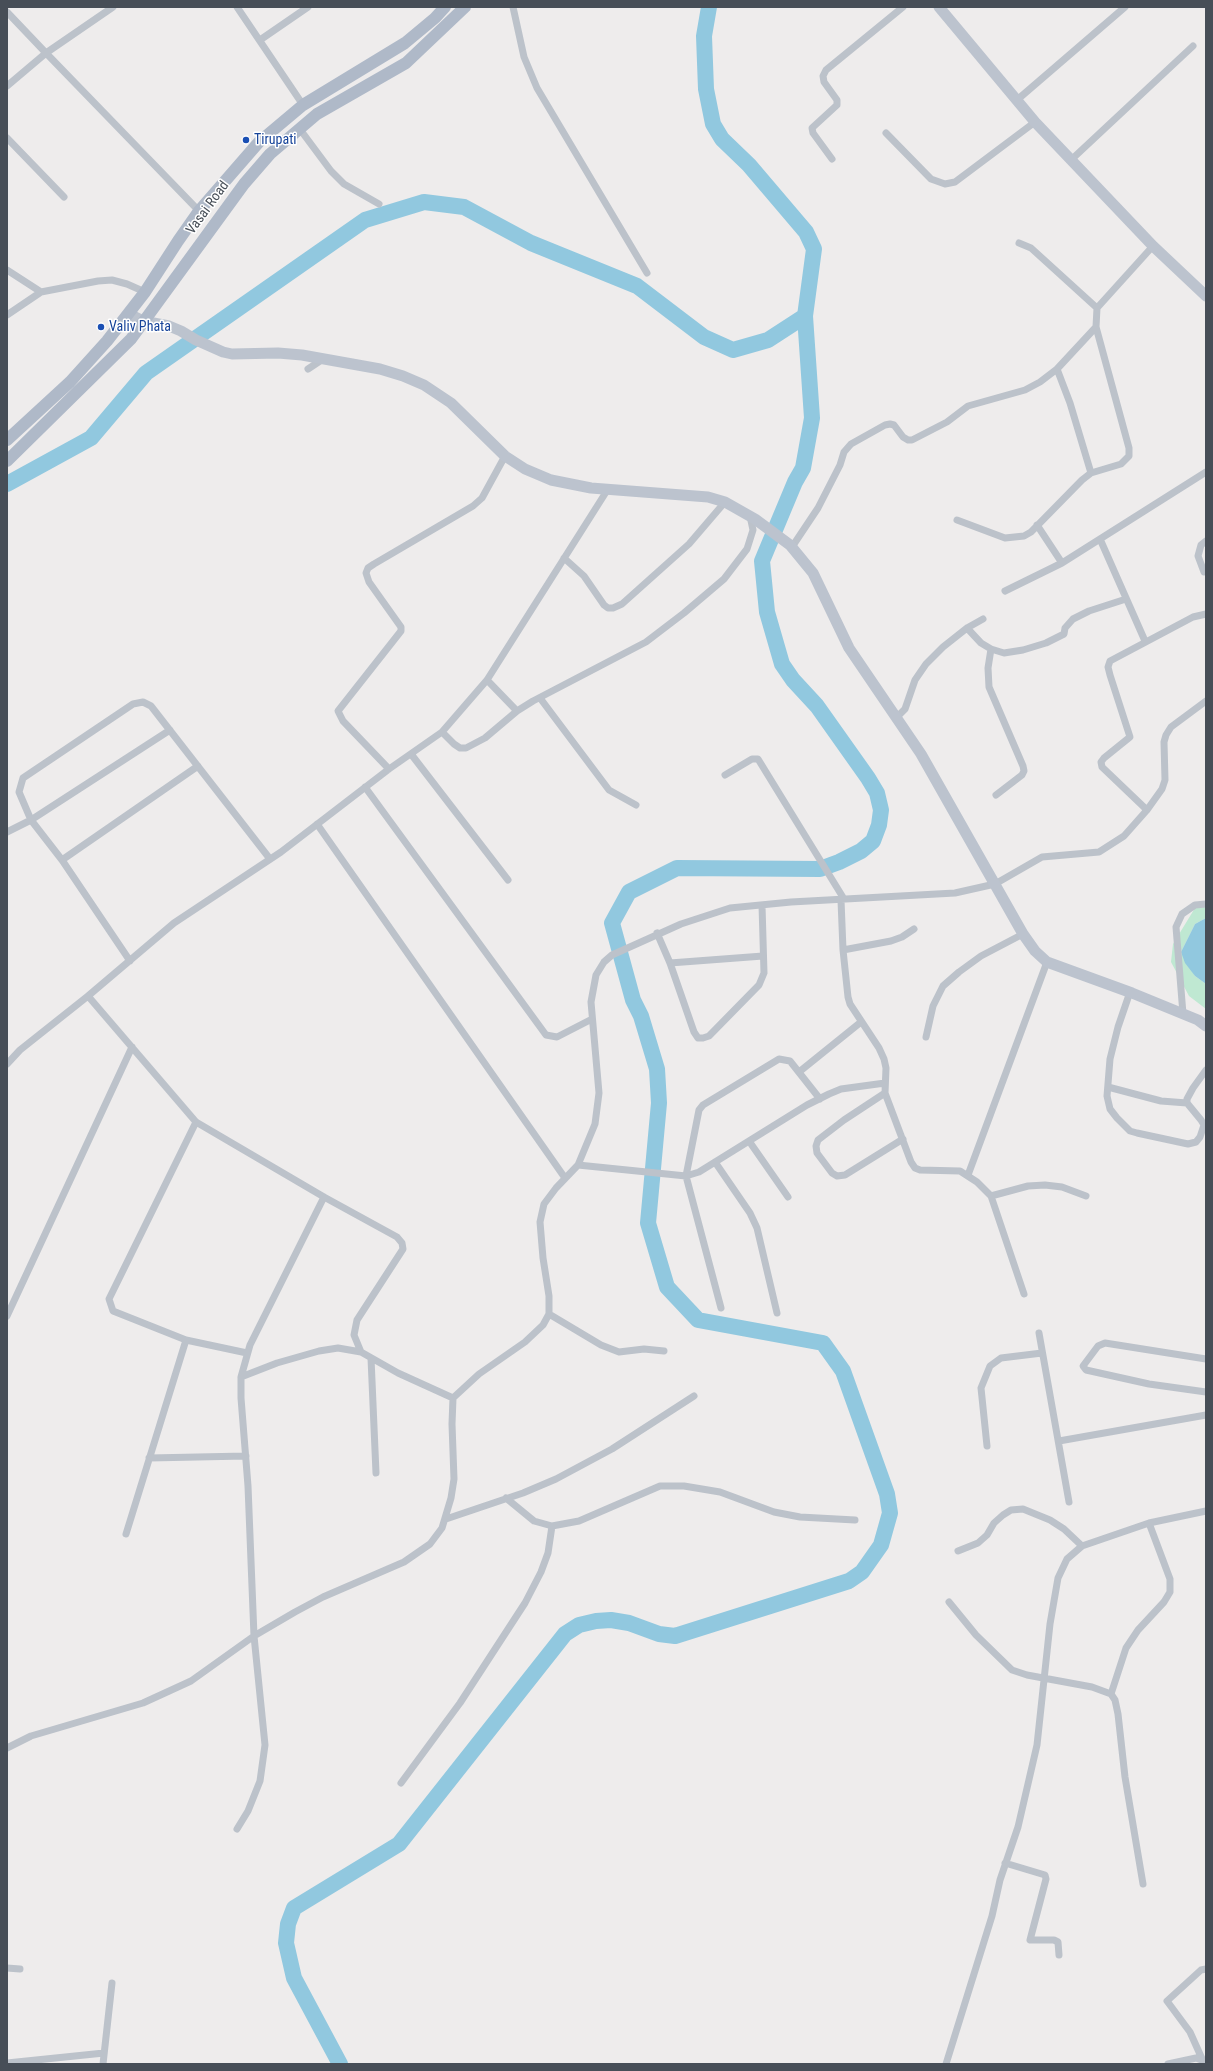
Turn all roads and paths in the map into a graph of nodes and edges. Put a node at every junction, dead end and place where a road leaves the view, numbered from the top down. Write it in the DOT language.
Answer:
graph roads {
  1 [pos="237,7"];
  2 [pos="308,7"];
  3 [pos="445,7"];
  4 [pos="464,7"];
  5 [pos="513,7"];
  6 [pos="903,7"];
  7 [pos="939,7"];
  8 [pos="1124,7"];
  9 [pos="109,8"];
  10 [pos="7,12"];
  11 [pos="260,40"];
  12 [pos="1193,46"];
  13 [pos="46,53"];
  14 [pos="7,86"];
  15 [pos="1017,100"];
  16 [pos="303,105"];
  17 [pos="1035,122"];
  18 [pos="299,128"];
  19 [pos="886,133"];
  20 [pos="7,138"];
  21 [pos="832,160"];
  22 [pos="1071,160"];
  23 [pos="64,197"];
  24 [pos="379,204"];
  25 [pos="199,211"];
  26 [pos="1019,243"];
  27 [pos="1153,246"];
  28 [pos="8,271"];
  29 [pos="647,273"];
  30 [pos="41,292"];
  31 [pos="144,292"];
  32 [pos="1206,296"];
  33 [pos="1097,308"];
  34 [pos="128,314"];
  35 [pos="7,315"];
  36 [pos="143,321"];
  37 [pos="1096,327"];
  38 [pos="323,359"];
  39 [pos="308,369"];
  40 [pos="1056,369"];
  41 [pos="7,440"];
  42 [pos="505,456"];
  43 [pos="7,461"];
  44 [pos="1206,472"];
  45 [pos="1091,473"];
  46 [pos="608,489"];
  47 [pos="726,502"];
  48 [pos="753,517"];
  49 [pos="957,520"];
  50 [pos="1038,525"];
  51 [pos="1100,539"];
  52 [pos="1206,541"];
  53 [pos="791,546"];
  54 [pos="564,558"];
  55 [pos="1062,563"];
  56 [pos="1204,572"];
  57 [pos="1005,590"];
  58 [pos="1126,599"];
  59 [pos="1206,614"];
  60 [pos="983,619"];
  61 [pos="967,628"];
  62 [pos="1145,641"];
  63 [pos="991,649"];
  64 [pos="487,680"];
  65 [pos="540,698"];
  66 [pos="1206,701"];
  67 [pos="517,711"];
  68 [pos="896,718"];
  69 [pos="170,730"];
  70 [pos="442,732"];
  71 [pos="411,754"];
  72 [pos="198,766"];
  73 [pos="389,769"];
  74 [pos="725,775"];
  75 [pos="365,787"];
  76 [pos="996,795"];
  77 [pos="636,805"];
  78 [pos="1147,810"];
  79 [pos="31,820"];
  80 [pos="317,824"];
  81 [pos="7,832"];
  82 [pos="270,859"];
  83 [pos="62,860"];
  84 [pos="508,880"];
  85 [pos="995,884"];
  86 [pos="842,900"];
  87 [pos="1206,904"];
  88 [pos="762,905"];
  89 [pos="914,929"];
  90 [pos="657,933"];
  91 [pos="1023,934"];
  92 [pos="843,950"];
  93 [pos="763,956"];
  94 [pos="130,961"];
  95 [pos="1047,962"];
  96 [pos="670,963"];
  97 [pos="1130,992"];
  98 [pos="88,996"];
  99 [pos="1183,1014"];
  100 [pos="592,1019"];
  101 [pos="861,1022"];
  102 [pos="1206,1026"];
  103 [pos="926,1036"];
  104 [pos="132,1047"];
  105 [pos="7,1064"];
  106 [pos="1206,1070"];
  107 [pos="798,1072"];
  108 [pos="886,1083"];
  109 [pos="1108,1087"];
  110 [pos="885,1093"];
  111 [pos="820,1099"];
  112 [pos="1187,1103"];
  113 [pos="196,1122"];
  114 [pos="903,1139"];
  115 [pos="749,1140"];
  116 [pos="715,1162"];
  117 [pos="578,1165"];
  118 [pos="968,1175"];
  119 [pos="686,1176"];
  120 [pos="566,1178"];
  121 [pos="991,1196"];
  122 [pos="1086,1196"];
  123 [pos="324,1197"];
  124 [pos="788,1197"];
  125 [pos="1024,1294"];
  126 [pos="721,1308"];
  127 [pos="777,1313"];
  128 [pos="549,1314"];
  129 [pos="7,1316"];
  130 [pos="1039,1333"];
  131 [pos="186,1340"];
  132 [pos="664,1351"];
  133 [pos="361,1352"];
  134 [pos="247,1353"];
  135 [pos="1042,1353"];
  136 [pos="371,1358"];
  137 [pos="1206,1359"];
  138 [pos="240,1377"];
  139 [pos="1206,1392"];
  140 [pos="694,1396"];
  141 [pos="453,1398"];
  142 [pos="1206,1415"];
  143 [pos="1059,1441"];
  144 [pos="987,1446"];
  145 [pos="246,1456"];
  146 [pos="149,1458"];
  147 [pos="376,1473"];
  148 [pos="506,1498"];
  149 [pos="1069,1502"];
  150 [pos="1206,1510"];
  151 [pos="446,1519"];
  152 [pos="855,1520"];
  153 [pos="1149,1524"];
  154 [pos="552,1526"];
  155 [pos="126,1534"];
  156 [pos="1082,1546"];
  157 [pos="958,1551"];
  158 [pos="949,1602"];
  159 [pos="254,1636"];
  160 [pos="1044,1678"];
  161 [pos="1111,1694"];
  162 [pos="7,1748"];
  163 [pos="401,1783"];
  164 [pos="237,1829"];
  165 [pos="1005,1863"];
  166 [pos="1143,1884"];
  167 [pos="1059,1955"];
  168 [pos="7,1968"];
  169 [pos="20,1969"];
  170 [pos="1206,1969"];
  171 [pos="112,1983"];
  172 [pos="104,2053"];
  173 [pos="1204,2062"];
  174 [pos="7,2063"];
  175 [pos="103,2064"];
  176 [pos="946,2064"];
  177 [pos="1168,2064"];
  1 -- 11 [label="street"];
  2 -- 11 [label="street"];
  3 -- 16 [label="main road, Vasai Road"];
  4 -- 18 [label="main road, Vasai Road"];
  5 -- 29 [label="street"];
  6 -- 21 [label="street"];
  7 -- 15 [label="street"];
  8 -- 15 [label="street"];
  9 -- 13 [label="street"];
  10 -- 13 [label="street"];
  11 -- 16 [label="street"];
  12 -- 22 [label="street"];
  13 -- 14 [label="street"];
  13 -- 25 [label="street"];
  15 -- 17 [label="street"];
  16 -- 25 [label="main road, Vasai Road"];
  17 -- 19 [label="street"];
  17 -- 22 [label="street"];
  18 -- 24 [label="street"];
  18 -- 36 [label="main road, Vasai Road"];
  20 -- 23 [label="street"];
  22 -- 27 [label="street"];
  25 -- 31 [label="main road, Vasai Road"];
  26 -- 33 [label="street"];
  27 -- 32 [label="street"];
  27 -- 33 [label="street"];
  28 -- 30 [label="street"];
  30 -- 31 [label="street"];
  30 -- 35 [label="street"];
  31 -- 34 [label="main road, Vasai Road"];
  33 -- 37 [label="street"];
  34 -- 36 [label="street"];
  34 -- 41 [label="main road, Vasai Road"];
  36 -- 38 [label="street"];
  36 -- 43 [label="main road, Vasai Road"];
  37 -- 40 [label="street"];
  37 -- 45 [label="street"];
  38 -- 39 [label="street"];
  38 -- 42 [label="street"];
  40 -- 45 [label="street"];
  40 -- 53 [label="street"];
  42 -- 46 [label="street"];
  42 -- 73 [label="street"];
  44 -- 51 [label="street"];
  45 -- 50 [label="street"];
  46 -- 47 [label="street"];
  46 -- 54 [label="street"];
  47 -- 48 [label="street"];
  47 -- 54 [label="street"];
  48 -- 53 [label="street"];
  48 -- 65 [label="street"];
  49 -- 50 [label="street"];
  50 -- 55 [label="street"];
  51 -- 55 [label="street"];
  51 -- 58 [label="street"];
  52 -- 56 [label="street"];
  53 -- 68 [label="street"];
  54 -- 64 [label="street"];
  55 -- 57 [label="street"];
  58 -- 62 [label="street"];
  58 -- 63 [label="street"];
  59 -- 62 [label="street"];
  60 -- 61 [label="street"];
  61 -- 63 [label="street"];
  61 -- 68 [label="street"];
  62 -- 78 [label="street"];
  63 -- 76 [label="street"];
  64 -- 67 [label="street"];
  64 -- 70 [label="street"];
  65 -- 67 [label="street"];
  65 -- 77 [label="street"];
  66 -- 78 [label="street"];
  67 -- 70 [label="street"];
  68 -- 85 [label="street"];
  69 -- 72 [label="street"];
  69 -- 79 [label="street"];
  69 -- 79 [label="street"];
  70 -- 71 [label="street"];
  71 -- 73 [label="street"];
  71 -- 84 [label="street"];
  72 -- 82 [label="street"];
  72 -- 83 [label="street"];
  73 -- 75 [label="street"];
  74 -- 86 [label="street"];
  75 -- 80 [label="street"];
  75 -- 100 [label="street"];
  78 -- 85 [label="street"];
  79 -- 81 [label="street"];
  79 -- 83 [label="street"];
  80 -- 82 [label="street"];
  80 -- 120 [label="street"];
  82 -- 94 [label="street"];
  83 -- 94 [label="street"];
  85 -- 86 [label="street"];
  85 -- 91 [label="street"];
  86 -- 88 [label="street"];
  86 -- 92 [label="street"];
  87 -- 99 [label="street"];
  88 -- 90 [label="street"];
  88 -- 93 [label="street"];
  89 -- 92 [label="street"];
  90 -- 96 [label="street"];
  90 -- 100 [label="street"];
  91 -- 95 [label="street"];
  91 -- 103 [label="street"];
  92 -- 101 [label="street"];
  93 -- 96 [label="street"];
  93 -- 96 [label="street"];
  94 -- 98 [label="street"];
  95 -- 97 [label="street"];
  95 -- 118 [label="street"];
  97 -- 99 [label="street"];
  97 -- 109 [label="street"];
  98 -- 104 [label="street"];
  98 -- 105 [label="street"];
  99 -- 102 [label="street"];
  100 -- 117 [label="street"];
  101 -- 107 [label="street"];
  101 -- 108 [label="street"];
  104 -- 113 [label="street"];
  104 -- 129 [label="street"];
  106 -- 112 [label="street"];
  107 -- 111 [label="street"];
  107 -- 119 [label="street"];
  108 -- 110 [label="street"];
  108 -- 111 [label="street"];
  109 -- 112 [label="street"];
  109 -- 112 [label="street"];
  110 -- 114 [label="street"];
  110 -- 114 [label="street"];
  111 -- 115 [label="street"];
  113 -- 123 [label="street"];
  113 -- 131 [label="street"];
  114 -- 118 [label="street"];
  115 -- 116 [label="street"];
  115 -- 124 [label="street"];
  116 -- 119 [label="street"];
  116 -- 127 [label="street"];
  117 -- 119 [label="street"];
  117 -- 120 [label="street"];
  118 -- 121 [label="street"];
  119 -- 126 [label="street"];
  120 -- 128 [label="street"];
  121 -- 122 [label="street"];
  121 -- 125 [label="street"];
  123 -- 133 [label="street"];
  123 -- 134 [label="street"];
  128 -- 132 [label="street"];
  128 -- 141 [label="street"];
  130 -- 135 [label="street"];
  131 -- 134 [label="street"];
  131 -- 146 [label="street"];
  133 -- 136 [label="street"];
  133 -- 138 [label="street"];
  134 -- 138 [label="street"];
  135 -- 143 [label="street"];
  135 -- 144 [label="street"];
  136 -- 141 [label="street"];
  136 -- 147 [label="street"];
  137 -- 139 [label="street"];
  138 -- 145 [label="street"];
  140 -- 148 [label="street"];
  141 -- 151 [label="street"];
  142 -- 143 [label="street"];
  143 -- 149 [label="street"];
  145 -- 146 [label="street"];
  145 -- 159 [label="street"];
  146 -- 155 [label="street"];
  148 -- 151 [label="street"];
  148 -- 154 [label="street"];
  150 -- 153 [label="street"];
  151 -- 159 [label="street"];
  152 -- 154 [label="street"];
  153 -- 156 [label="street"];
  153 -- 161 [label="street"];
  154 -- 163 [label="street"];
  156 -- 157 [label="street"];
  156 -- 160 [label="street"];
  158 -- 160 [label="street"];
  159 -- 162 [label="street"];
  159 -- 164 [label="street"];
  160 -- 161 [label="street"];
  160 -- 165 [label="street"];
  161 -- 166 [label="street"];
  165 -- 167 [label="street"];
  165 -- 176 [label="street"];
  168 -- 169 [label="street"];
  170 -- 173 [label="street"];
  171 -- 172 [label="street"];
  172 -- 174 [label="street"];
  172 -- 175 [label="street"];
  173 -- 177 [label="street"];
}
